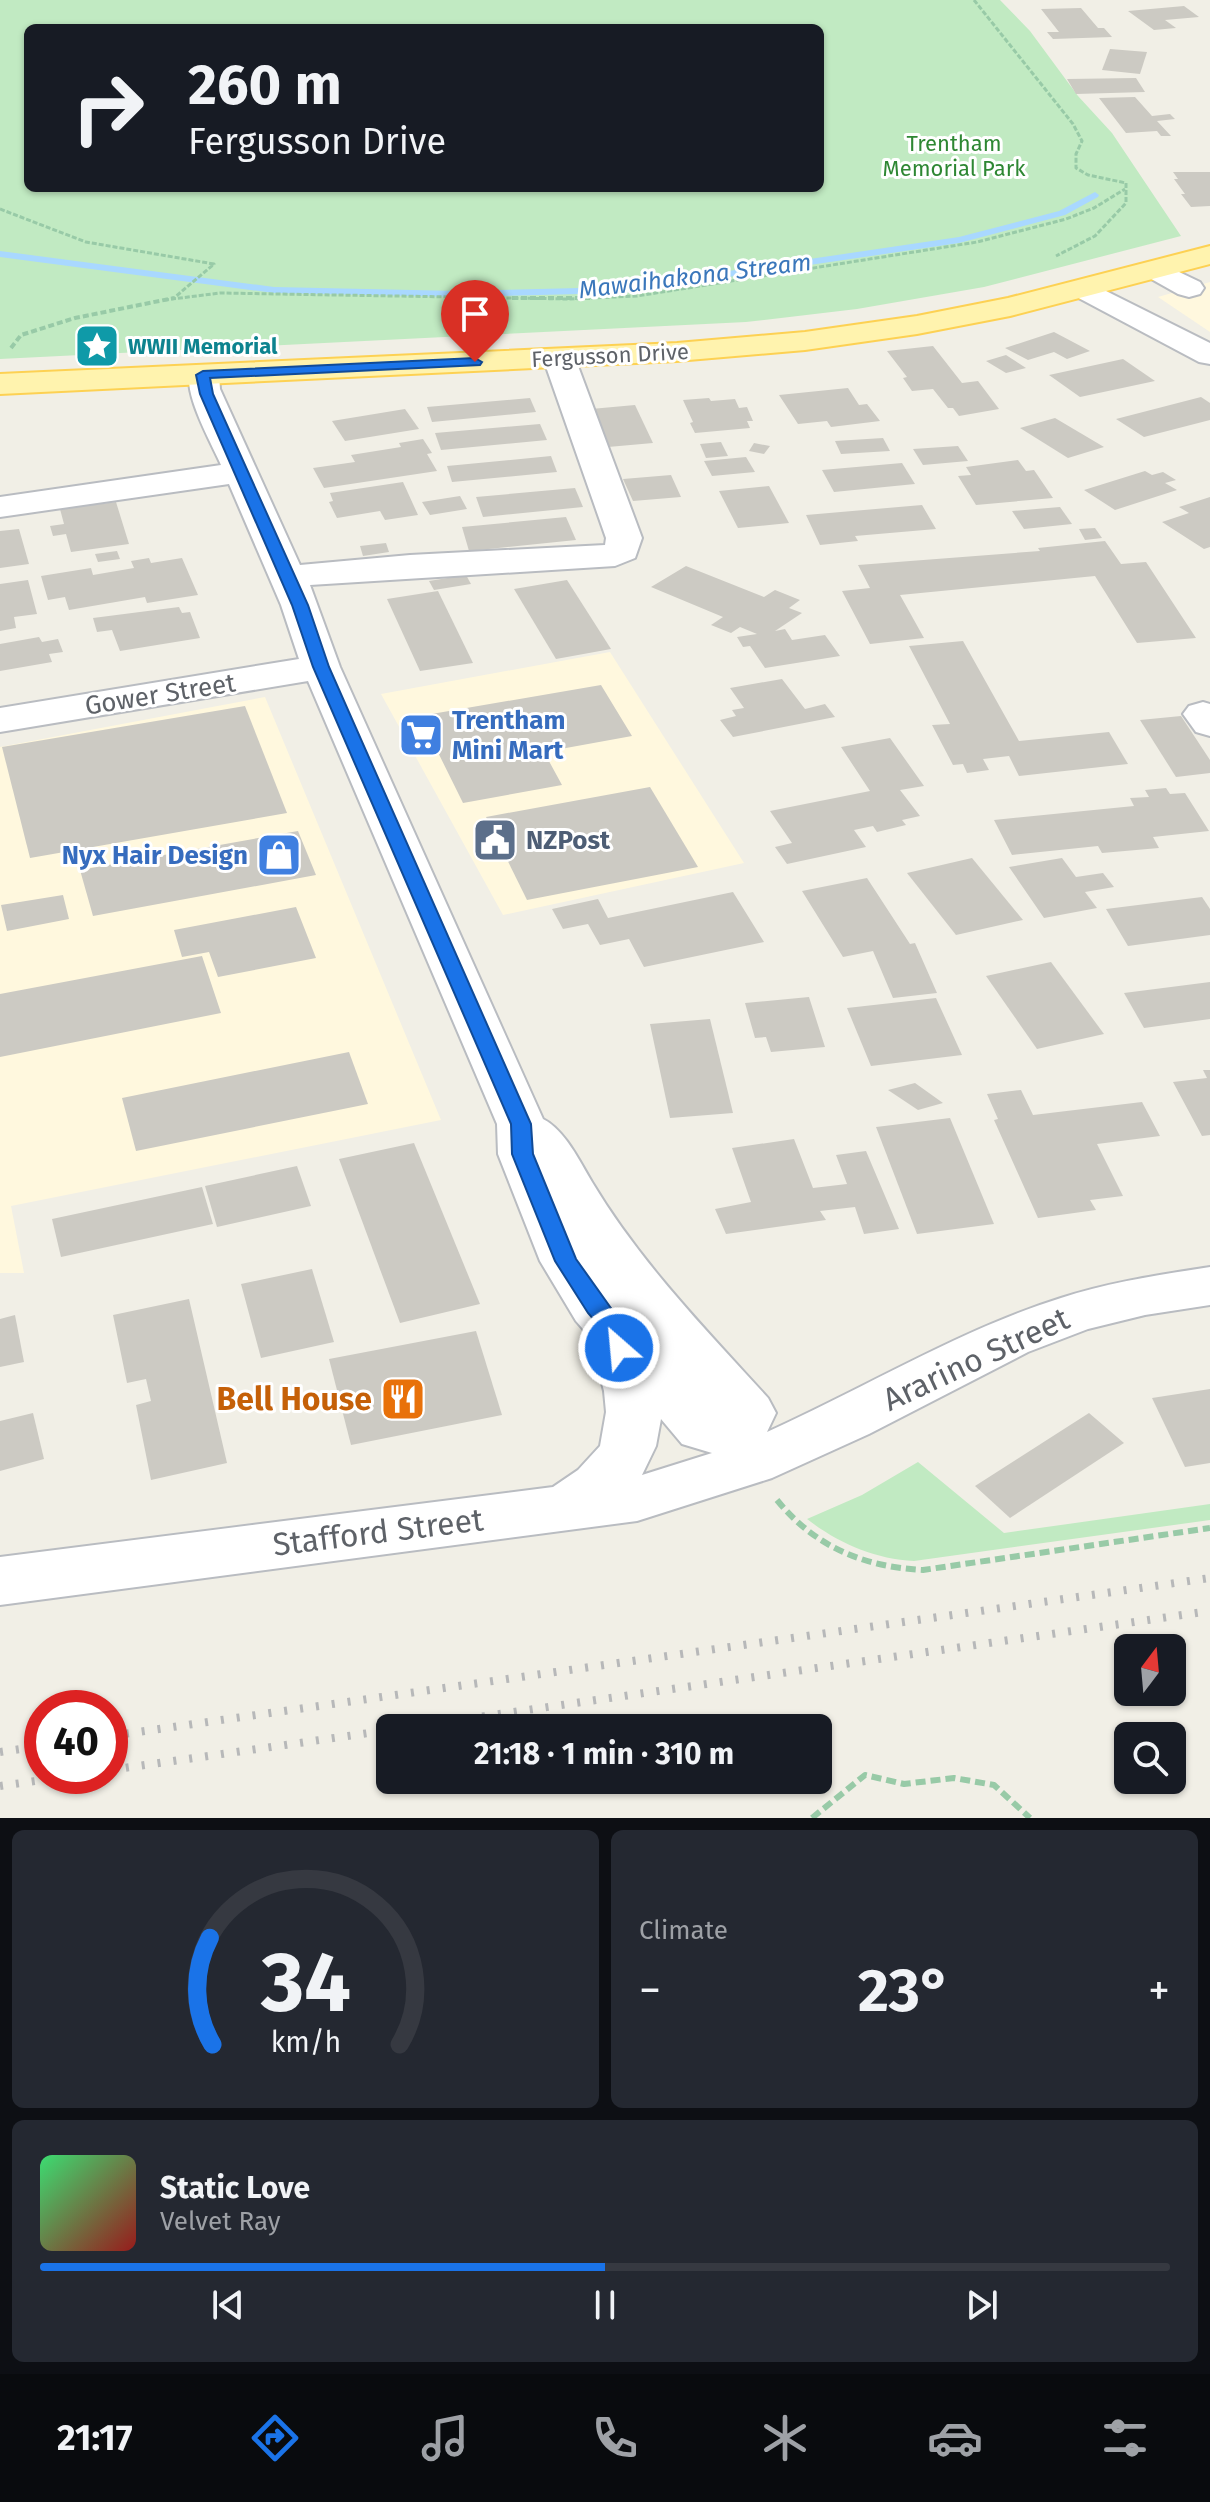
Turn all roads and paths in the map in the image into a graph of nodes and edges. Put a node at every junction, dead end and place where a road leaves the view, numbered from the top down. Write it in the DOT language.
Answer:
graph roads {
  1 [pos="974,0"];
  2 [pos="1125,189"];
  3 [pos="0,209"];
  4 [pos="1210,255"];
  5 [pos="1156,270"];
  6 [pos="1189,288"];
  7 [pos="1084,289"];
  8 [pos="174,298"];
  9 [pos="1210,355"];
  10 [pos="559,358"];
  11 [pos="203,375"];
  12 [pos="1,384"];
  13 [pos="241,472"];
  14 [pos="0,507"];
  15 [pos="288,577"];
  16 [pos="321,667"];
  17 [pos="0,720"];
  18 [pos="521,1124"];
  19 [pos="1210,1286"];
  20 [pos="617,1332"];
  21 [pos="744,1451"];
  22 [pos="564,1509"];
  23 [pos="788,1517"];
  24 [pos="1210,1528"];
  25 [pos="0,1581"];
  26 [pos="812,1818"];
  27 [pos="1030,1818"];
  1 -- 2 [label="path"];
  2 -- 7 [label="path"];
  2 -- 8 [label="path"];
  3 -- 8 [label="path"];
  4 -- 5 [label="main road, Fergusson Drive"];
  5 -- 6 [label="street"];
  5 -- 7 [label="main road, Fergusson Drive"];
  7 -- 9 [label="street"];
  7 -- 10 [label="main road, Fergusson Drive"];
  8 -- 12 [label="path"];
  10 -- 11 [label="main road, Fergusson Drive"];
  10 -- 15 [label="street"];
  11 -- 12 [label="main road, Fergusson Drive"];
  11 -- 13 [label="street"];
  13 -- 14 [label="street"];
  13 -- 15 [label="street"];
  15 -- 16 [label="street"];
  16 -- 17 [label="street, Gower Street"];
  16 -- 18 [label="street"];
  18 -- 20 [label="street"];
  18 -- 21 [label="street"];
  19 -- 21 [label="street, Ararino Street"];
  20 -- 21 [label="street"];
  20 -- 22 [label="street"];
  21 -- 22 [label="street, Stafford Street"];
  22 -- 25 [label="street, Stafford Street"];
  23 -- 24 [label="path"];
  26 -- 27 [label="path"];
}
